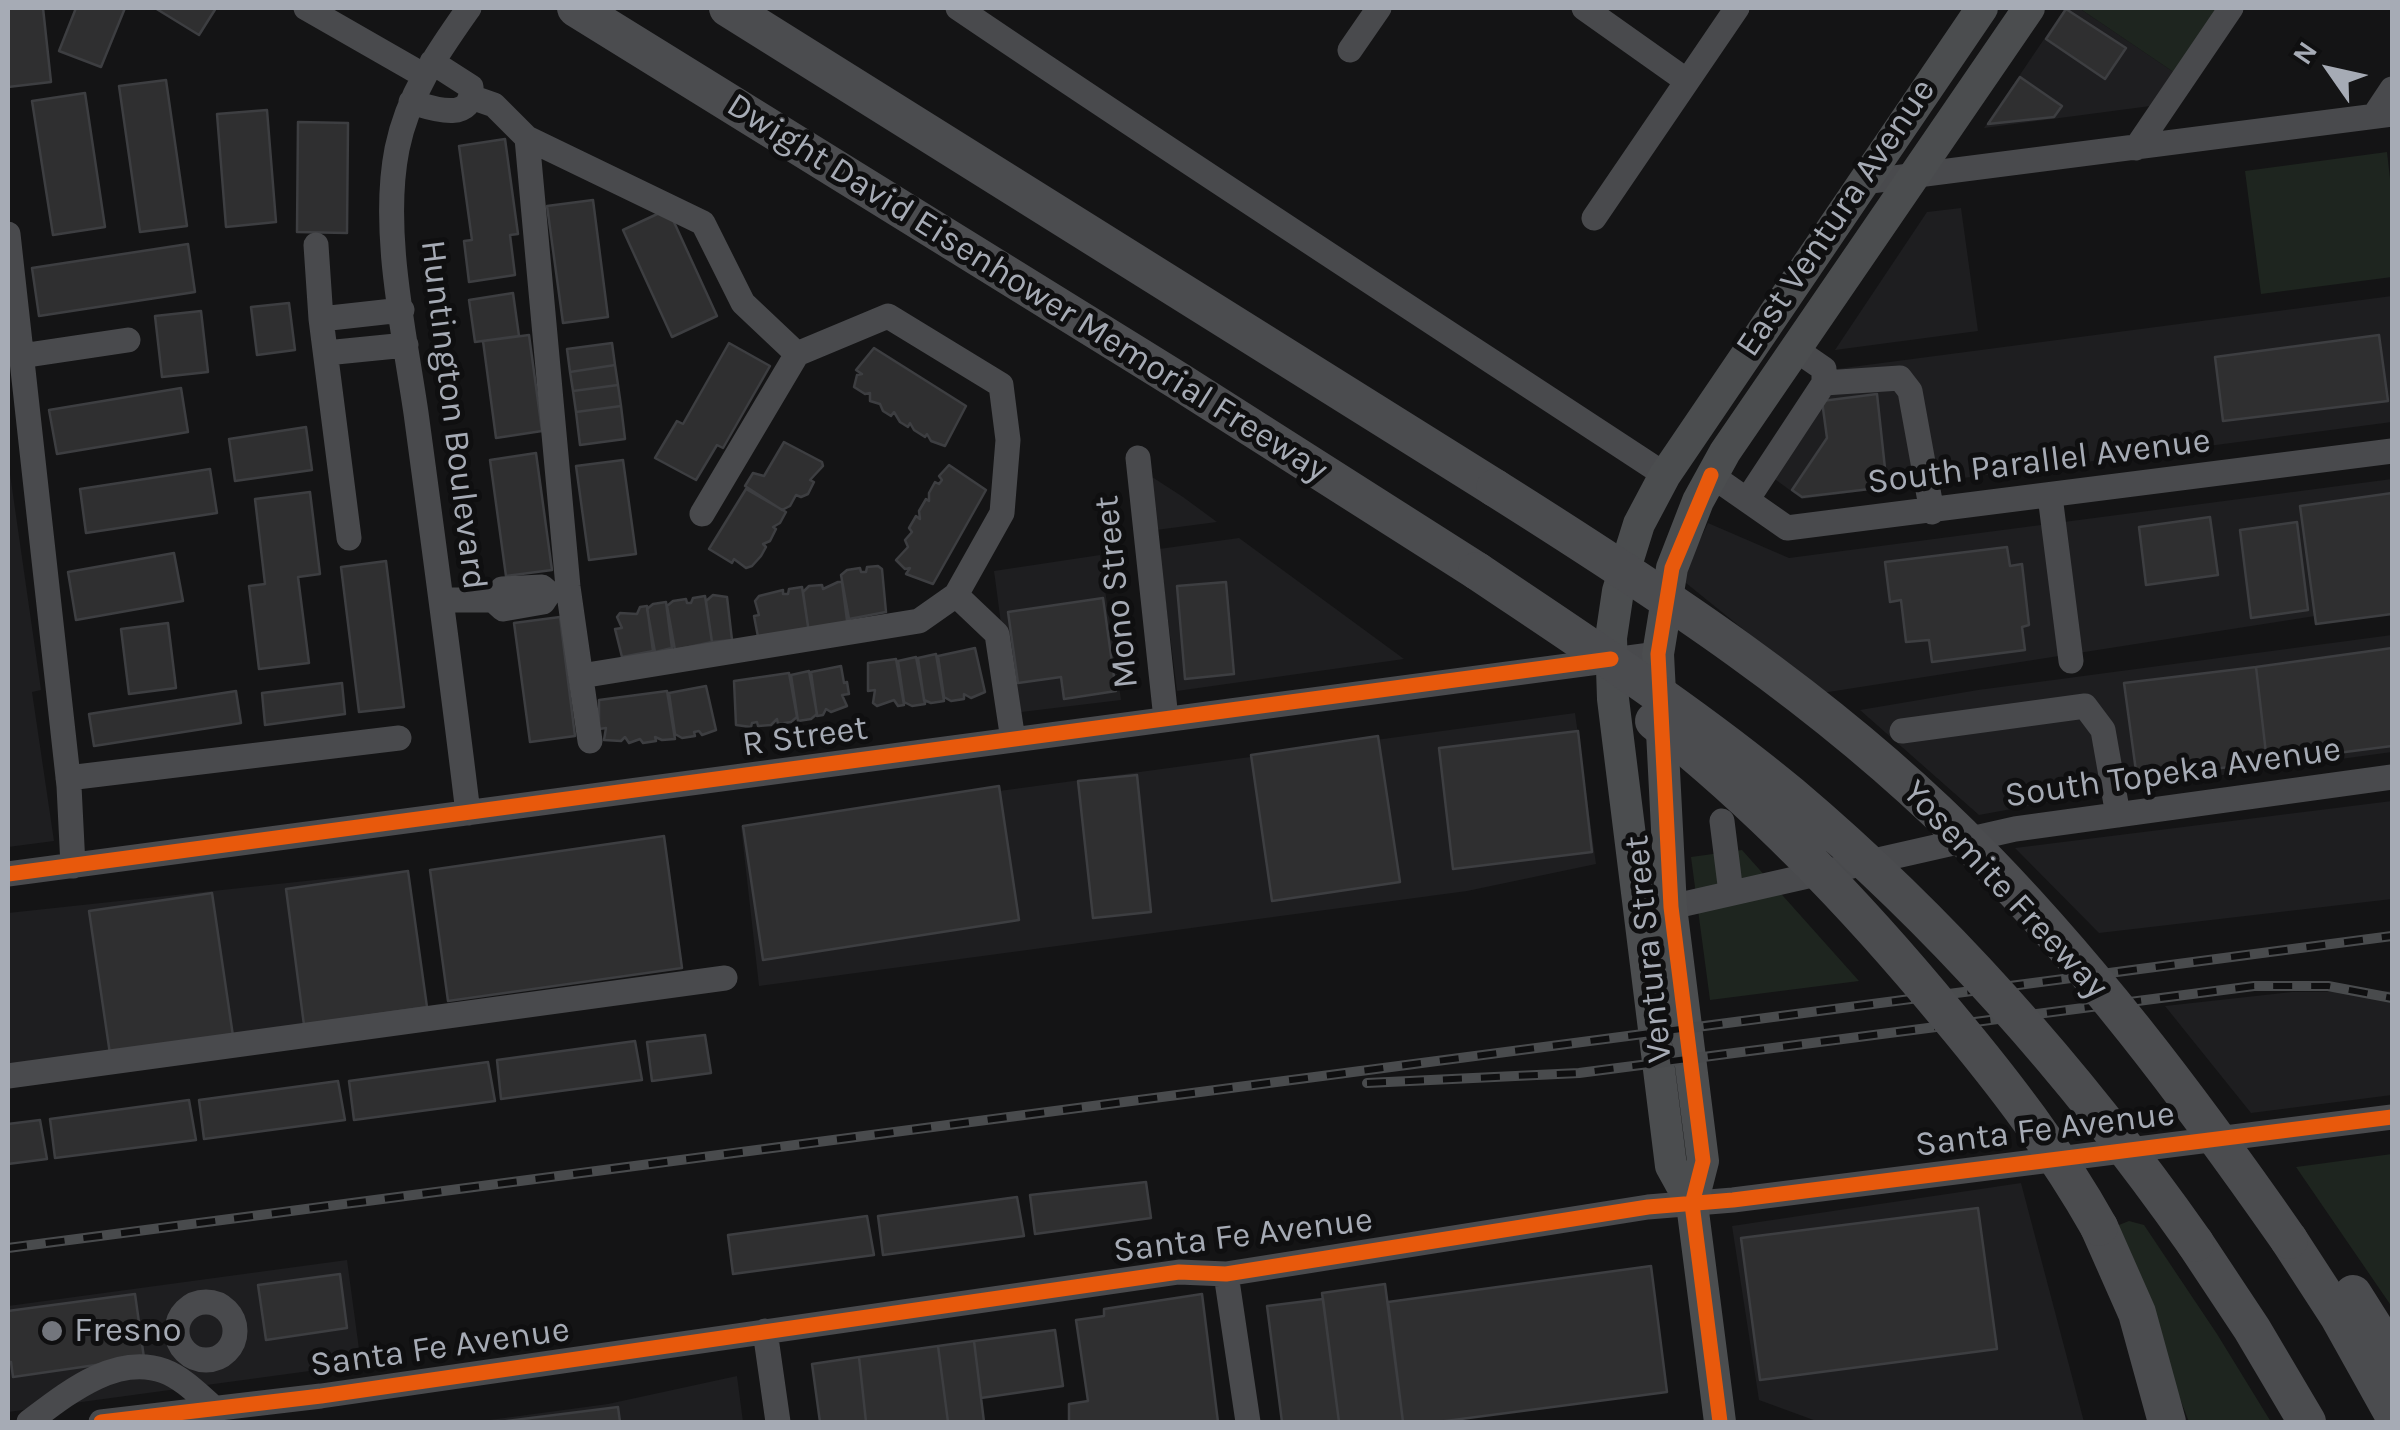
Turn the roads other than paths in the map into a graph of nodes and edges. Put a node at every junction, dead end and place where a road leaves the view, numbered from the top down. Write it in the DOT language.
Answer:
graph roads {
  1 [pos="306,8"];
  2 [pos="469,8"];
  3 [pos="551,8"];
  4 [pos="576,8"];
  5 [pos="728,8"];
  6 [pos="958,8"];
  7 [pos="1379,8"];
  8 [pos="1584,8"];
  9 [pos="1738,8"];
  10 [pos="1982,8"];
  11 [pos="2029,8"];
  12 [pos="2230,8"];
  13 [pos="1350,50"];
  14 [pos="428,68"];
  15 [pos="1688,81"];
  16 [pos="704,86"];
  17 [pos="2392,88"];
  18 [pos="472,96"];
  19 [pos="411,102"];
  20 [pos="2383,115"];
  21 [pos="527,138"];
  22 [pos="2136,148"];
  23 [pos="1912,177"];
  24 [pos="1863,182"];
  25 [pos="1594,218"];
  26 [pos="8,234"];
  27 [pos="316,246"];
  28 [pos="402,310"];
  29 [pos="322,319"];
  30 [pos="128,340"];
  31 [pos="406,345"];
  32 [pos="1795,350"];
  33 [pos="326,353"];
  34 [pos="797,354"];
  35 [pos="21,356"];
  36 [pos="1824,383"];
  37 [pos="2392,451"];
  38 [pos="1138,458"];
  39 [pos="1665,475"];
  40 [pos="1710,475"];
  41 [pos="2050,496"];
  42 [pos="1747,500"];
  43 [pos="1932,512"];
  44 [pos="702,514"];
  45 [pos="349,538"];
  46 [pos="1465,563"];
  47 [pos="559,592"];
  48 [pos="956,595"];
  49 [pos="442,600"];
  50 [pos="1658,654"];
  51 [pos="1611,660"];
  52 [pos="2071,661"];
  53 [pos="581,676"];
  54 [pos="1166,720"];
  55 [pos="1902,731"];
  56 [pos="399,738"];
  57 [pos="1013,740"];
  58 [pos="590,741"];
  59 [pos="2392,777"];
  60 [pos="68,778"];
  61 [pos="468,812"];
  62 [pos="2118,815"];
  63 [pos="1722,821"];
  64 [pos="73,866"];
  65 [pos="8,874"];
  66 [pos="1731,893"];
  67 [pos="1671,906"];
  68 [pos="724,978"];
  69 [pos="8,1076"];
  70 [pos="2392,1117"];
  71 [pos="1692,1204"];
  72 [pos="2304,1240"];
  73 [pos="1226,1274"];
  74 [pos="765,1331"];
  75 [pos="2392,1356"];
  76 [pos="210,1360"];
  77 [pos="321,1396"];
  78 [pos="215,1409"];
  79 [pos="2392,1412"];
  80 [pos="29,1422"];
  81 [pos="101,1422"];
  82 [pos="324,1422"];
  83 [pos="778,1422"];
  84 [pos="1248,1422"];
  85 [pos="1720,1422"];
  86 [pos="2167,1422"];
  87 [pos="2307,1422"];
  1 -- 14 [label="street"];
  2 -- 14 [label="street, Huntington Boulevard"];
  3 -- 16 [label="highway"];
  4 -- 16 [label="highway, Dwight David Eisenhower Memorial Freeway"];
  5 -- 72 [label="highway, Yosemite Freeway, bridge"];
  6 -- 39 [label="street"];
  7 -- 13 [label="street"];
  8 -- 15 [label="street"];
  9 -- 15 [label="street"];
  10 -- 24 [label="main road, East Ventura Avenue"];
  11 -- 23 [label="main road, East Ventura Avenue"];
  12 -- 22 [label="street"];
  14 -- 18 [label="street"];
  14 -- 19 [label="street, Huntington Boulevard"];
  15 -- 25 [label="street"];
  16 -- 46 [label="highway, Dwight David Eisenhower Memorial Freeway"];
  17 -- 20 [label="street"];
  18 -- 19 [label="street"];
  18 -- 21 [label="street"];
  19 -- 28 [label="street, Huntington Boulevard"];
  20 -- 22 [label="street"];
  21 -- 34 [label="street"];
  21 -- 47 [label="street"];
  22 -- 23 [label="street"];
  23 -- 24 [label="street"];
  23 -- 32 [label="main road, East Ventura Avenue"];
  24 -- 39 [label="main road, East Ventura Avenue"];
  26 -- 35 [label="street"];
  27 -- 29 [label="street"];
  28 -- 29 [label="street"];
  28 -- 31 [label="street, Huntington Boulevard"];
  29 -- 33 [label="street"];
  30 -- 35 [label="street"];
  31 -- 33 [label="street"];
  31 -- 49 [label="street, Huntington Boulevard"];
  32 -- 36 [label="street"];
  32 -- 40 [label="main road, East Ventura Avenue"];
  33 -- 45 [label="street"];
  34 -- 44 [label="street"];
  34 -- 48 [label="street"];
  35 -- 60 [label="street"];
  36 -- 42 [label="street"];
  36 -- 43 [label="street"];
  37 -- 41 [label="street, South Parallel Avenue"];
  38 -- 54 [label="street, Mono Street"];
  39 -- 51 [label="main road, Ventura Street"];
  40 -- 42 [label="street, South Parallel Avenue"];
  40 -- 50 [label="main road, Ventura Street"];
  41 -- 43 [label="street, South Parallel Avenue"];
  41 -- 52 [label="street"];
  42 -- 43 [label="street, South Parallel Avenue"];
  46 -- 86 [label="highway, bridge"];
  46 -- 87 [label="highway, bridge"];
  47 -- 49 [label="street"];
  47 -- 53 [label="street"];
  48 -- 53 [label="street"];
  48 -- 57 [label="street"];
  49 -- 61 [label="street, Huntington Boulevard"];
  50 -- 51 [label="street, R Street"];
  50 -- 67 [label="main road, Ventura Street"];
  51 -- 54 [label="street, R Street"];
  51 -- 71 [label="main road, Ventura Street"];
  53 -- 58 [label="street"];
  54 -- 57 [label="street, R Street"];
  55 -- 62 [label="street"];
  56 -- 60 [label="street"];
  57 -- 61 [label="street, R Street"];
  59 -- 62 [label="street, South Topeka Avenue"];
  60 -- 64 [label="street"];
  61 -- 64 [label="street, R Street"];
  62 -- 66 [label="street, South Topeka Avenue"];
  63 -- 66 [label="street"];
  64 -- 65 [label="street, R Street"];
  66 -- 67 [label="street, South Topeka Avenue"];
  67 -- 71 [label="main road, Ventura Street"];
  68 -- 69 [label="street"];
  70 -- 71 [label="street, Santa Fe Avenue"];
  71 -- 73 [label="street, Santa Fe Avenue"];
  71 -- 85 [label="main road, Ventura Street"];
  72 -- 75 [label="highway"];
  72 -- 79 [label="highway"];
  73 -- 74 [label="street, Santa Fe Avenue"];
  73 -- 84 [label="street"];
  74 -- 77 [label="street, Santa Fe Avenue"];
  74 -- 83 [label="street"];
  76 -- 78 [label="street"];
  77 -- 78 [label="street, Santa Fe Avenue"];
  77 -- 82 [label="street"];
  78 -- 80 [label="street"];
  78 -- 81 [label="street, Santa Fe Avenue"];
}
